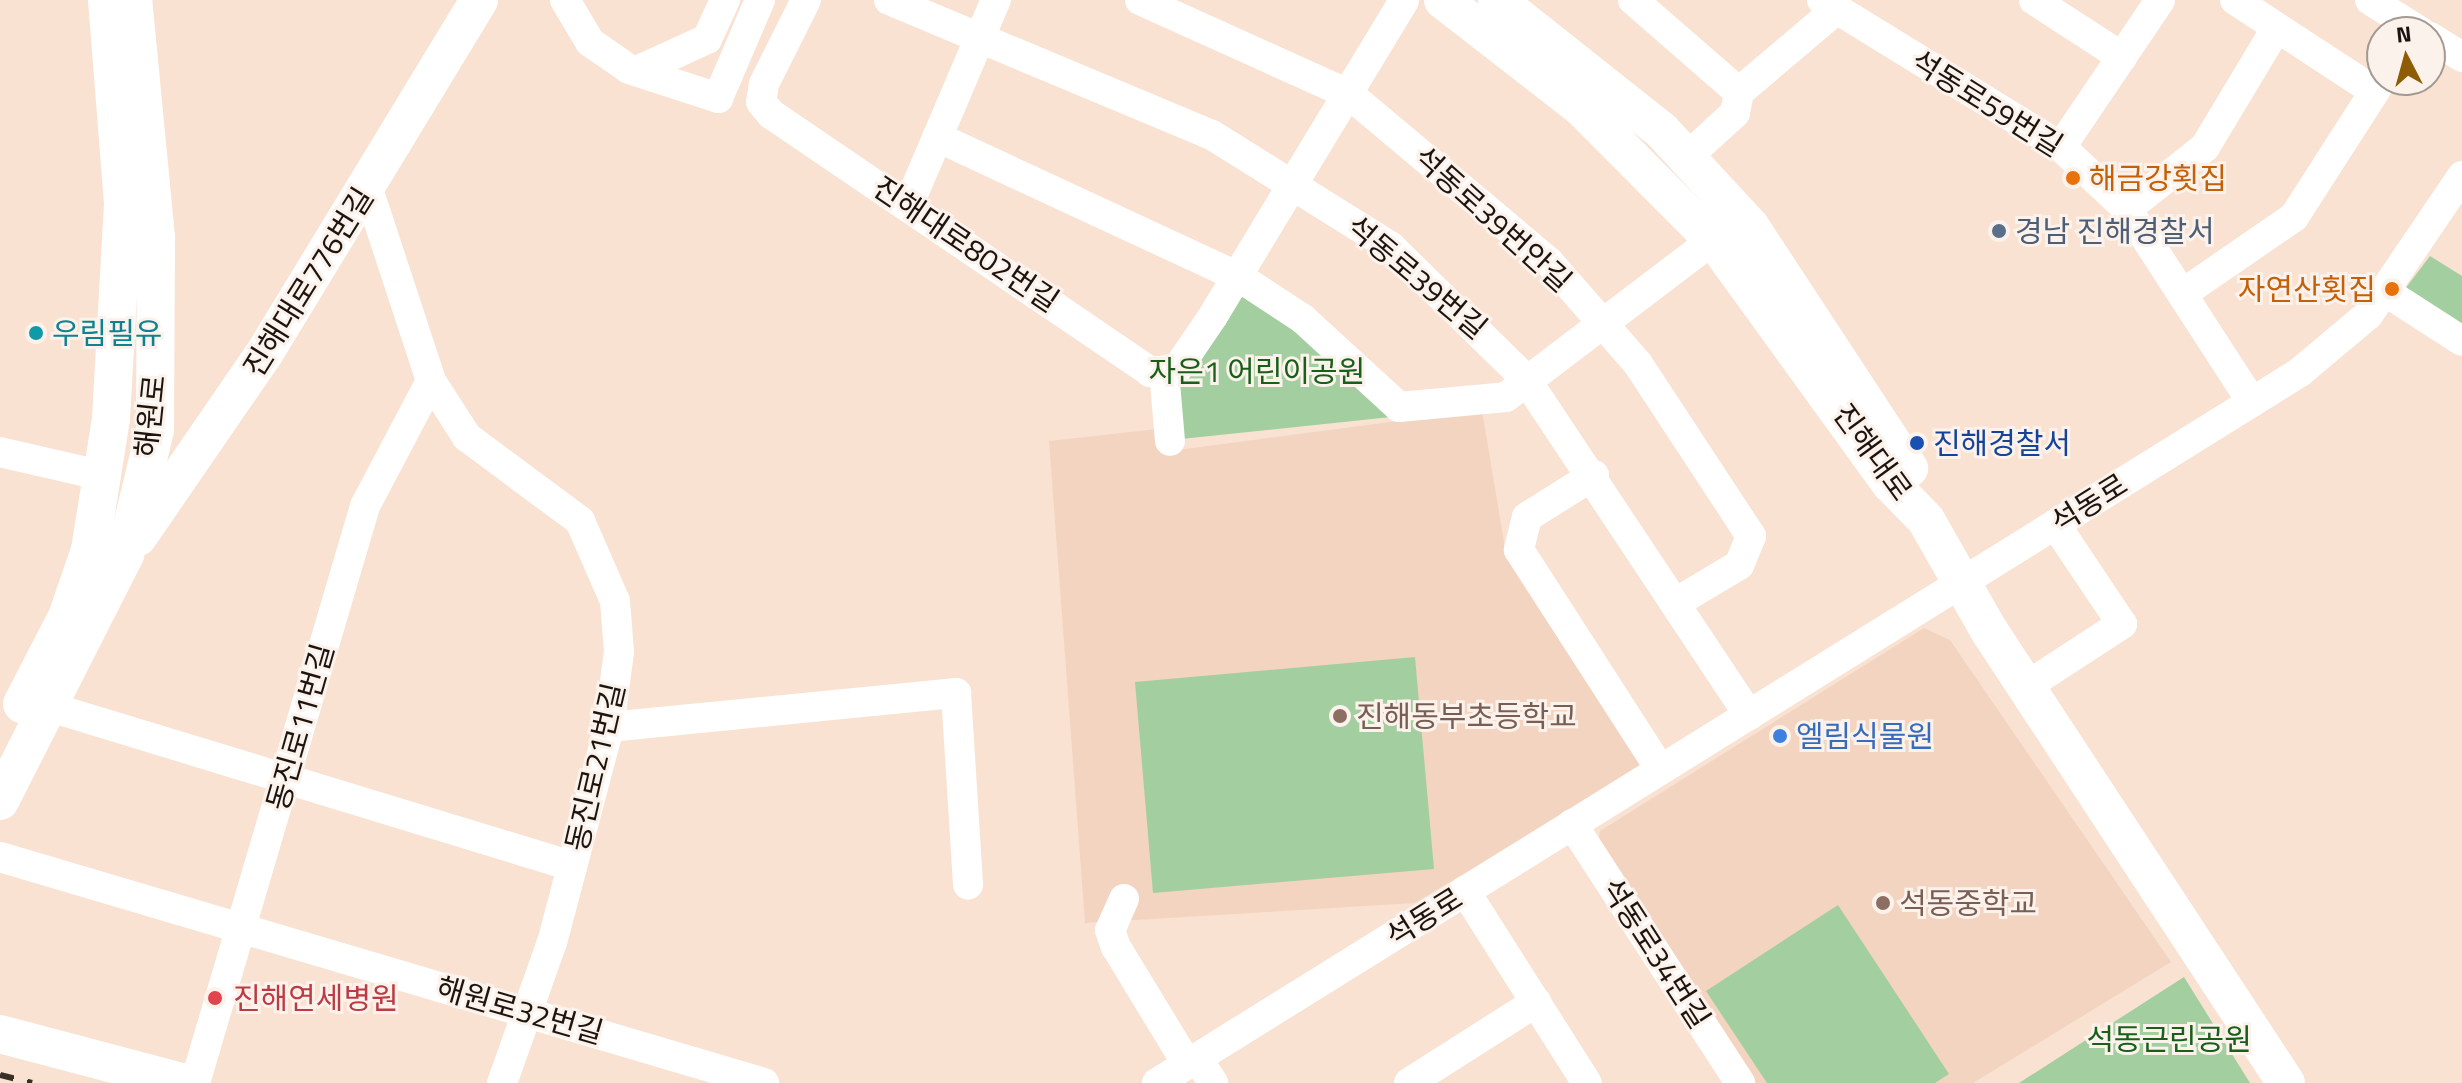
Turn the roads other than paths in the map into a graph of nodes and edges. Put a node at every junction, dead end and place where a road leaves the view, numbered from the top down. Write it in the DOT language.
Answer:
graph roads {
  1 [pos="107,0"];
  2 [pos="133,0"];
  3 [pos="479,0"];
  4 [pos="565,0"];
  5 [pos="725,0"];
  6 [pos="760,0"];
  7 [pos="806,0"];
  8 [pos="889,0"];
  9 [pos="996,0"];
  10 [pos="1140,0"];
  11 [pos="1404,0"];
  12 [pos="1443,0"];
  13 [pos="1633,0"];
  14 [pos="2034,0"];
  15 [pos="2160,0"];
  16 [pos="2235,0"];
  17 [pos="2370,0"];
  18 [pos="1830,5"];
  19 [pos="1520,6"];
  20 [pos="2395,16"];
  21 [pos="2276,29"];
  22 [pos="980,37"];
  23 [pos="2122,57"];
  24 [pos="637,70"];
  25 [pos="2366,78"];
  26 [pos="1739,92"];
  27 [pos="1350,95"];
  28 [pos="2371,96"];
  29 [pos="937,137"];
  30 [pos="2061,147"];
  31 [pos="1687,157"];
  32 [pos="2462,176"];
  33 [pos="1294,185"];
  34 [pos="368,189"];
  35 [pos="908,206"];
  36 [pos="2127,209"];
  37 [pos="1713,240"];
  38 [pos="1239,277"];
  39 [pos="2386,292"];
  40 [pos="2182,294"];
  41 [pos="1599,321"];
  42 [pos="2462,341"];
  43 [pos="1164,371"];
  44 [pos="1525,378"];
  45 [pos="431,381"];
  46 [pos="2252,402"];
  47 [pos="155,430"];
  48 [pos="1170,441"];
  49 [pos="200,447"];
  50 [pos="0,452"];
  51 [pos="100,475"];
  52 [pos="1594,475"];
  53 [pos="1926,520"];
  54 [pos="2055,524"];
  55 [pos="125,555"];
  56 [pos="1962,583"];
  57 [pos="1677,602"];
  58 [pos="1990,632"];
  59 [pos="2030,684"];
  60 [pos="50,707"];
  61 [pos="1749,715"];
  62 [pos="609,727"];
  63 [pos="0,746"];
  64 [pos="1660,769"];
  65 [pos="283,783"];
  66 [pos="0,801"];
  67 [pos="1572,824"];
  68 [pos="0,857"];
  69 [pos="572,866"];
  70 [pos="968,885"];
  71 [pos="1465,891"];
  72 [pos="1124,899"];
  73 [pos="239,931"];
  74 [pos="1536,1002"];
  75 [pos="528,1011"];
  76 [pos="0,1034"];
  77 [pos="1199,1069"];
  78 [pos="1441,1074"];
  79 [pos="186,1083"];
  80 [pos="195,1083"];
  81 [pos="502,1083"];
  82 [pos="764,1083"];
  83 [pos="1157,1083"];
  84 [pos="1409,1083"];
  85 [pos="1587,1083"];
  86 [pos="1740,1083"];
  87 [pos="2262,1083"];
  88 [pos="2286,1083"];
  1 -- 51 [label="main road"];
  2 -- 47 [label="main road, 해원로"];
  3 -- 34 [label="main road, 진해대로776번길"];
  4 -- 24 [label="street"];
  5 -- 24 [label="street"];
  6 -- 24 [label="street"];
  7 -- 35 [label="street, 진해대로802번길"];
  8 -- 22 [label="street, 석동로39번길"];
  9 -- 22 [label="street"];
  10 -- 27 [label="street, 석동로39번안길"];
  11 -- 27 [label="street"];
  12 -- 37 [label="main road, 진해대로"];
  13 -- 26 [label="street"];
  14 -- 23 [label="street"];
  15 -- 23 [label="street"];
  16 -- 21 [label="street"];
  17 -- 20 [label="street"];
  18 -- 26 [label="street, 석동로59번길"];
  18 -- 30 [label="street, 석동로59번길"];
  19 -- 31 [label="main road, 진해대로"];
  21 -- 25 [label="street"];
  21 -- 36 [label="street"];
  22 -- 29 [label="street"];
  22 -- 33 [label="street, 석동로39번길"];
  23 -- 30 [label="street"];
  26 -- 31 [label="street"];
  27 -- 33 [label="street"];
  27 -- 41 [label="street, 석동로39번안길"];
  28 -- 40 [label="street"];
  29 -- 35 [label="street"];
  29 -- 38 [label="street"];
  30 -- 36 [label="street, 석동로59번길"];
  31 -- 53 [label="main road, 진해대로"];
  32 -- 39 [label="street, 석동로"];
  33 -- 38 [label="street"];
  33 -- 44 [label="street, 석동로39번길"];
  34 -- 45 [label="street, 동진로21번길"];
  34 -- 49 [label="main road, 진해대로776번길"];
  35 -- 43 [label="street, 진해대로802번길"];
  36 -- 40 [label="street, 석동로59번길"];
  37 -- 41 [label="street"];
  37 -- 53 [label="main road, 진해대로"];
  38 -- 43 [label="street"];
  38 -- 44 [label="street"];
  39 -- 42 [label="street"];
  39 -- 46 [label="street, 석동로"];
  40 -- 46 [label="street, 석동로59번길"];
  41 -- 44 [label="street"];
  41 -- 57 [label="street, 석동로39번안길"];
  43 -- 48 [label="street"];
  44 -- 52 [label="street, 석동로39번길"];
  45 -- 62 [label="street, 동진로21번길"];
  45 -- 65 [label="street, 동진로11번길"];
  46 -- 54 [label="street, 석동로"];
  47 -- 49 [label="main road"];
  47 -- 55 [label="main road, 해원로"];
  49 -- 55 [label="main road, 진해대로776번길"];
  50 -- 51 [label="street"];
  51 -- 63 [label="main road"];
  52 -- 57 [label="street, 석동로39번길"];
  52 -- 64 [label="street"];
  53 -- 56 [label="main road"];
  54 -- 56 [label="street, 석동로"];
  54 -- 59 [label="street"];
  55 -- 60 [label="main road, 해원로"];
  56 -- 58 [label="main road"];
  56 -- 61 [label="street, 석동로"];
  57 -- 61 [label="street, 석동로39번길"];
  58 -- 59 [label="main road"];
  58 -- 87 [label="main road"];
  59 -- 88 [label="main road"];
  60 -- 65 [label="street"];
  60 -- 66 [label="main road, 해원로"];
  61 -- 64 [label="street, 석동로"];
  62 -- 69 [label="street, 동진로21번길"];
  62 -- 70 [label="street"];
  64 -- 67 [label="street, 석동로"];
  65 -- 69 [label="street"];
  65 -- 73 [label="street, 동진로11번길"];
  67 -- 71 [label="street, 석동로"];
  67 -- 86 [label="street, 석동로34번길"];
  68 -- 73 [label="street, 해원로32번길"];
  69 -- 75 [label="street, 동진로21번길"];
  71 -- 74 [label="street"];
  71 -- 77 [label="street, 석동로"];
  72 -- 77 [label="street"];
  73 -- 75 [label="street, 해원로32번길"];
  73 -- 80 [label="street, 동진로11번길"];
  74 -- 78 [label="street"];
  74 -- 85 [label="street"];
  75 -- 81 [label="street, 동진로21번길"];
  75 -- 82 [label="street, 해원로32번길"];
  76 -- 79 [label="main road"];
  77 -- 83 [label="street, 석동로"];
  78 -- 84 [label="street"];
}
